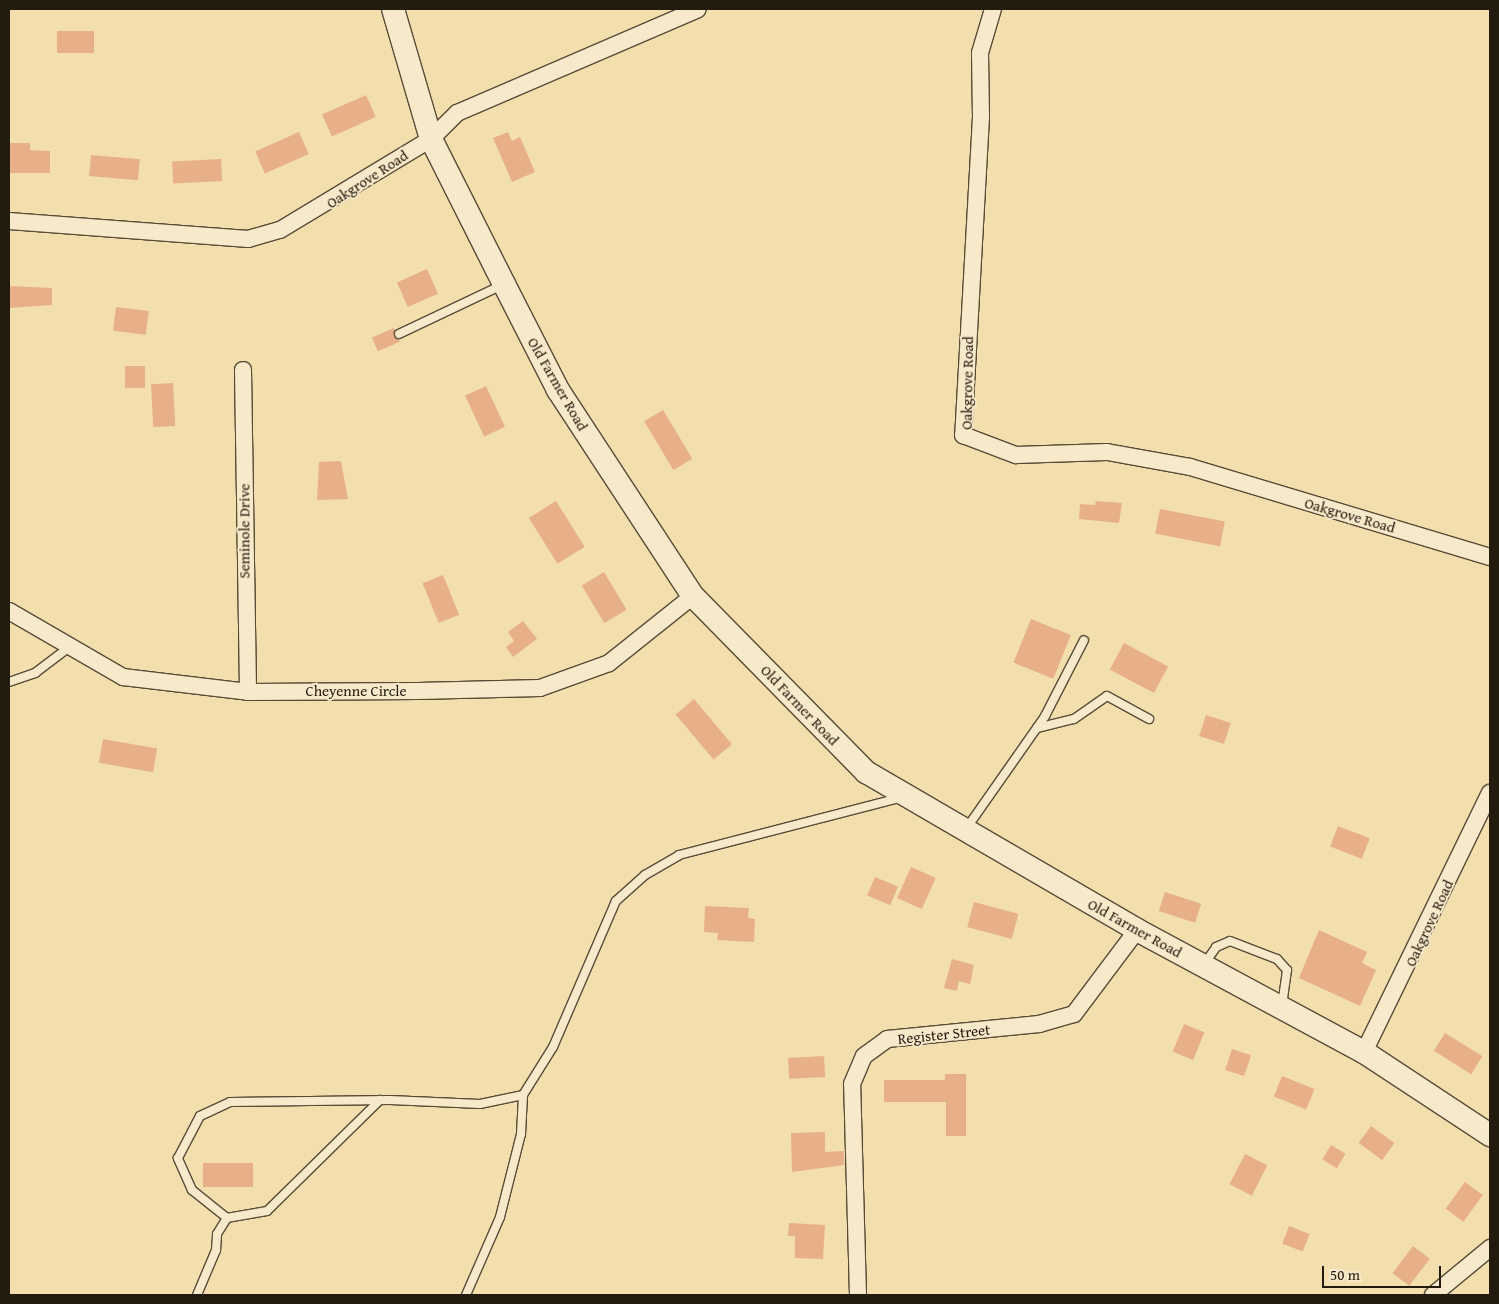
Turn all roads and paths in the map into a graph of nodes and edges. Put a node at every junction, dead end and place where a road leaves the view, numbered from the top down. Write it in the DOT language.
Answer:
graph roads {
  1 [pos="393,9"];
  2 [pos="698,9"];
  3 [pos="988,10"];
  4 [pos="431,139"];
  5 [pos="9,221"];
  6 [pos="504,284"];
  7 [pos="399,334"];
  8 [pos="243,370"];
  9 [pos="1490,557"];
  10 [pos="693,596"];
  11 [pos="9,611"];
  12 [pos="1084,640"];
  13 [pos="68,648"];
  14 [pos="10,684"];
  15 [pos="248,692"];
  16 [pos="1149,718"];
  17 [pos="1037,728"];
  18 [pos="1490,793"];
  19 [pos="907,796"];
  20 [pos="965,830"];
  21 [pos="1137,930"];
  22 [pos="1204,966"];
  23 [pos="1282,1008"];
  24 [pos="1364,1052"];
  25 [pos="523,1095"];
  26 [pos="380,1100"];
  27 [pos="1490,1135"];
  28 [pos="227,1218"];
  29 [pos="1490,1248"];
  30 [pos="197,1295"];
  31 [pos="466,1295"];
  32 [pos="858,1295"];
  33 [pos="1433,1295"];
  1 -- 4 [label="street, Old Farmer Road"];
  2 -- 4 [label="street, Oakgrove Road"];
  3 -- 9 [label="street, Oakgrove Road"];
  4 -- 5 [label="street, Oakgrove Road"];
  4 -- 6 [label="street, Old Farmer Road"];
  6 -- 7 [label="lane"];
  6 -- 10 [label="street, Old Farmer Road"];
  8 -- 15 [label="street, Seminole Drive"];
  10 -- 15 [label="street, Cheyenne Circle"];
  10 -- 19 [label="street, Old Farmer Road"];
  11 -- 13 [label="street, Cheyenne Circle"];
  12 -- 17 [label="lane"];
  13 -- 14 [label="lane"];
  13 -- 15 [label="street, Cheyenne Circle"];
  16 -- 17 [label="lane"];
  17 -- 20 [label="lane"];
  18 -- 24 [label="street, Oakgrove Road"];
  19 -- 20 [label="street, Old Farmer Road"];
  19 -- 25 [label="lane"];
  20 -- 21 [label="street, Old Farmer Road"];
  21 -- 22 [label="street, Old Farmer Road"];
  21 -- 32 [label="street, Register Street"];
  22 -- 23 [label="street, Old Farmer Road"];
  22 -- 23 [label="lane"];
  23 -- 24 [label="street, Old Farmer Road"];
  24 -- 27 [label="street, Old Farmer Road"];
  25 -- 26 [label="lane"];
  25 -- 31 [label="lane"];
  26 -- 28 [label="lane"];
  26 -- 28 [label="lane"];
  28 -- 30 [label="lane"];
  29 -- 33 [label="street"];
}
